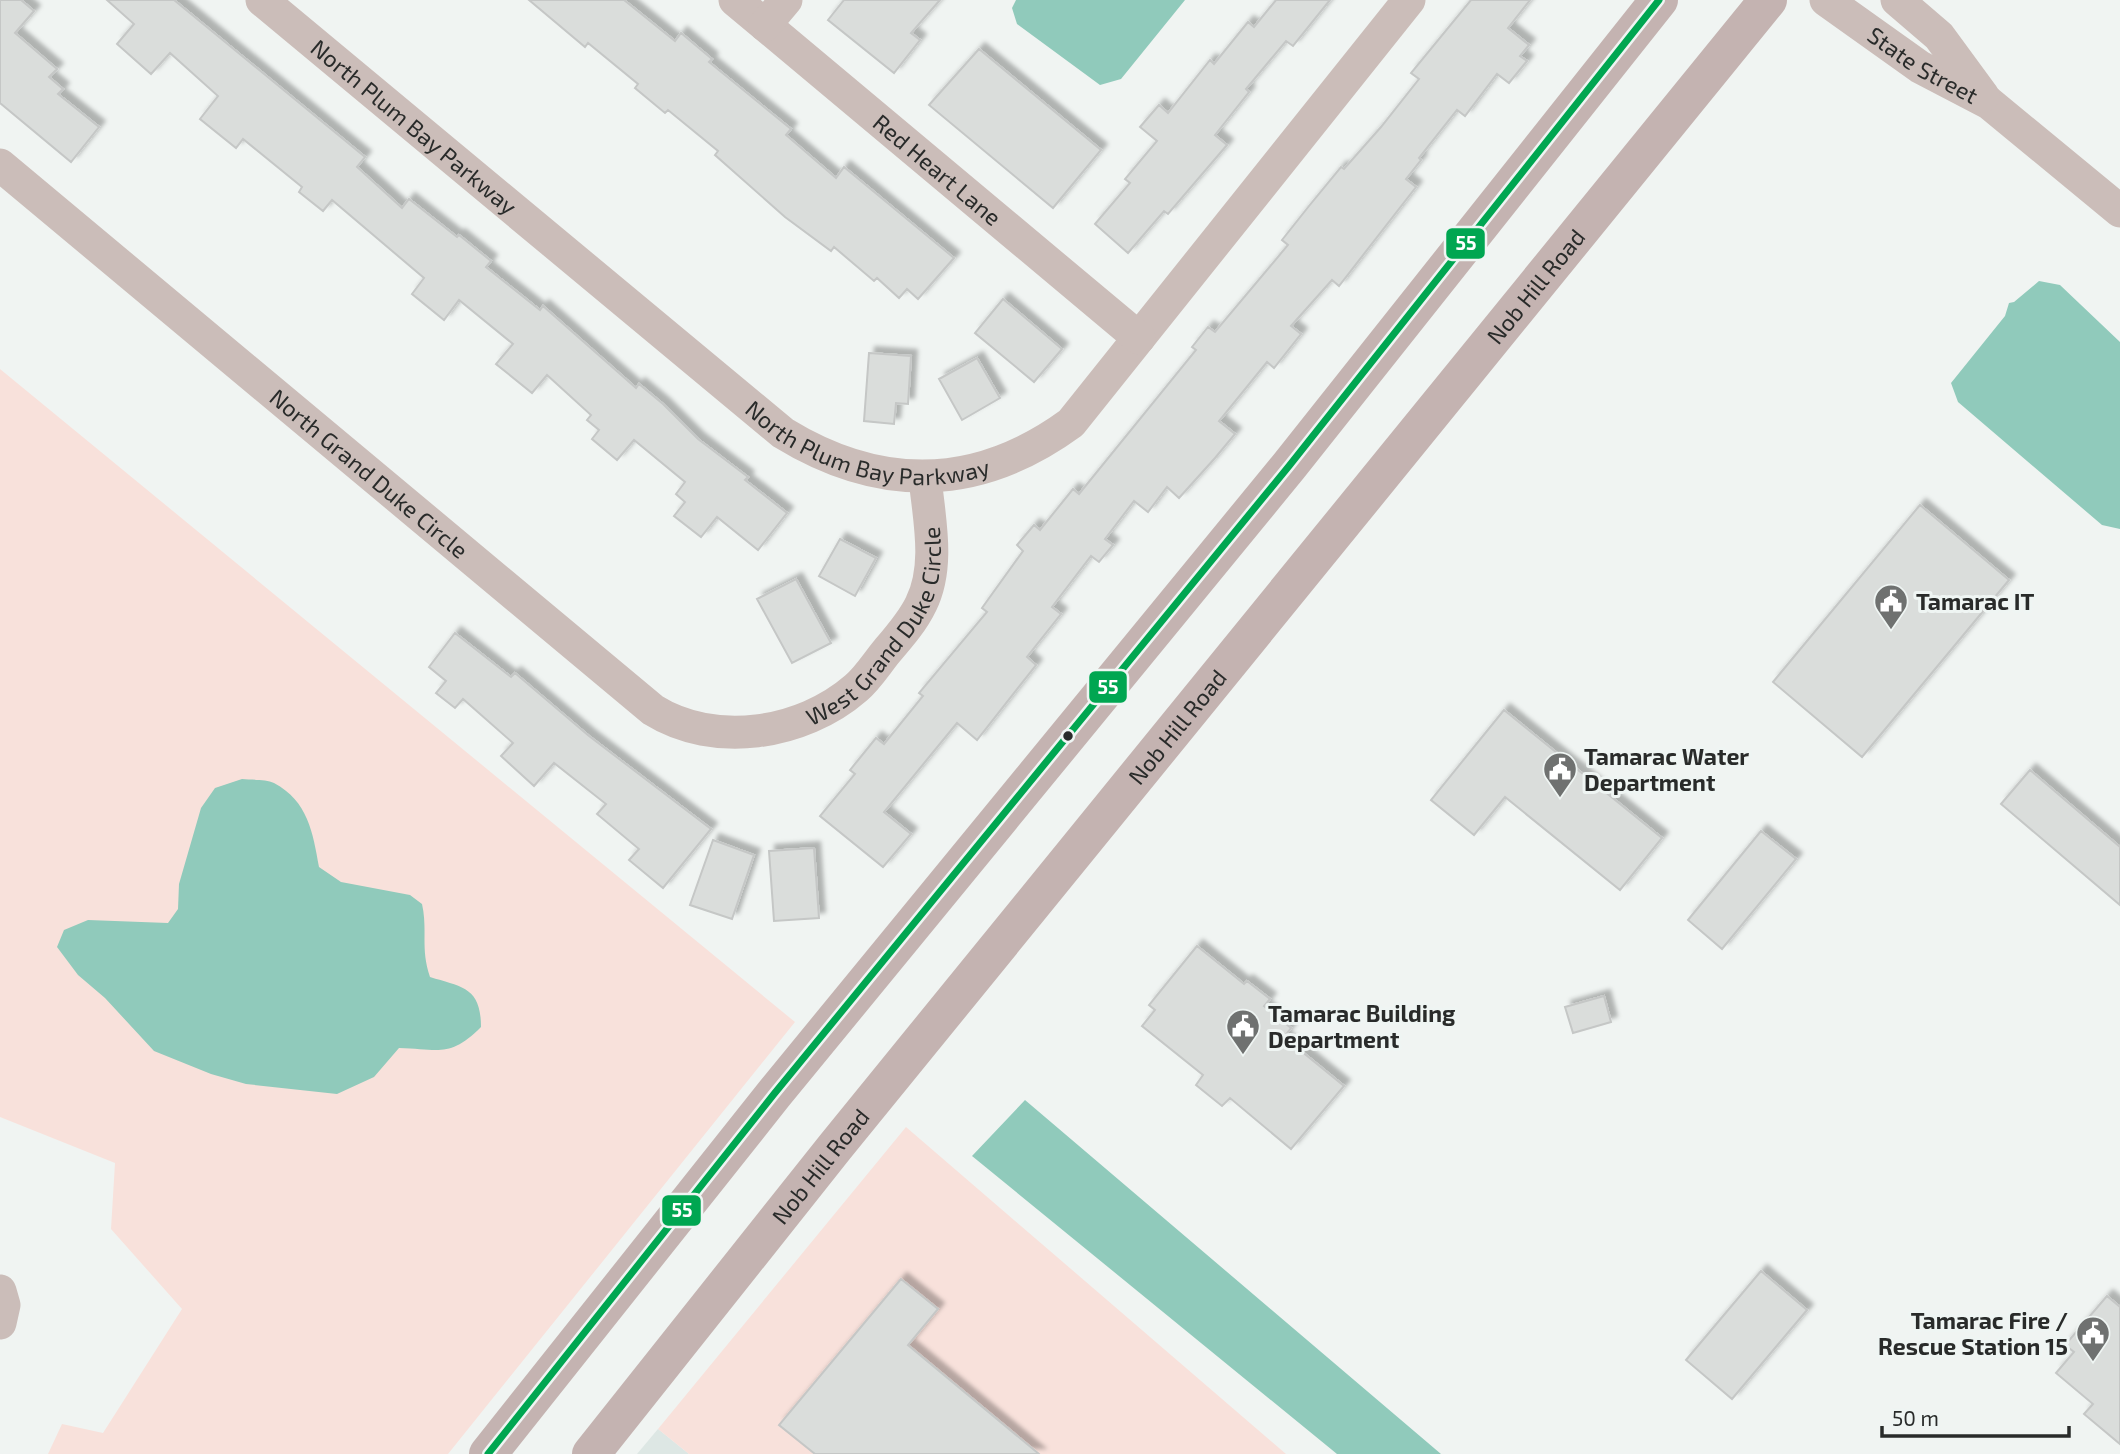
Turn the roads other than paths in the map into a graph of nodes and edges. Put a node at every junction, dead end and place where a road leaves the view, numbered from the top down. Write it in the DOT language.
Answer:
graph roads {
  1 [pos="262,0"];
  2 [pos="735,0"];
  3 [pos="1409,0"];
  4 [pos="1659,0"];
  5 [pos="1768,0"];
  6 [pos="1826,0"];
  7 [pos="1897,0"];
  8 [pos="775,12"];
  9 [pos="1989,103"];
  10 [pos="0,165"];
  11 [pos="2120,211"];
  12 [pos="1139,338"];
  13 [pos="925,478"];
  14 [pos="759,732"];
  15 [pos="0,1291"];
  16 [pos="0,1323"];
  17 [pos="488,1454"];
  18 [pos="591,1454"];
  1 -- 13 [label="street, North Plum Bay Parkway"];
  2 -- 8 [label="street, Red Heart Lane"];
  3 -- 12 [label="street, North Plum Bay Parkway"];
  4 -- 17 [label="main road"];
  5 -- 18 [label="main road, Nob Hill Road"];
  6 -- 9 [label="street, State Street"];
  7 -- 9 [label="street, State Street"];
  8 -- 12 [label="street, Red Heart Lane"];
  9 -- 11 [label="street, State Street"];
  10 -- 14 [label="street, North Grand Duke Circle"];
  12 -- 13 [label="street, North Plum Bay Parkway"];
  13 -- 14 [label="street, West Grand Duke Circle"];
  15 -- 16 [label="street"];
}
